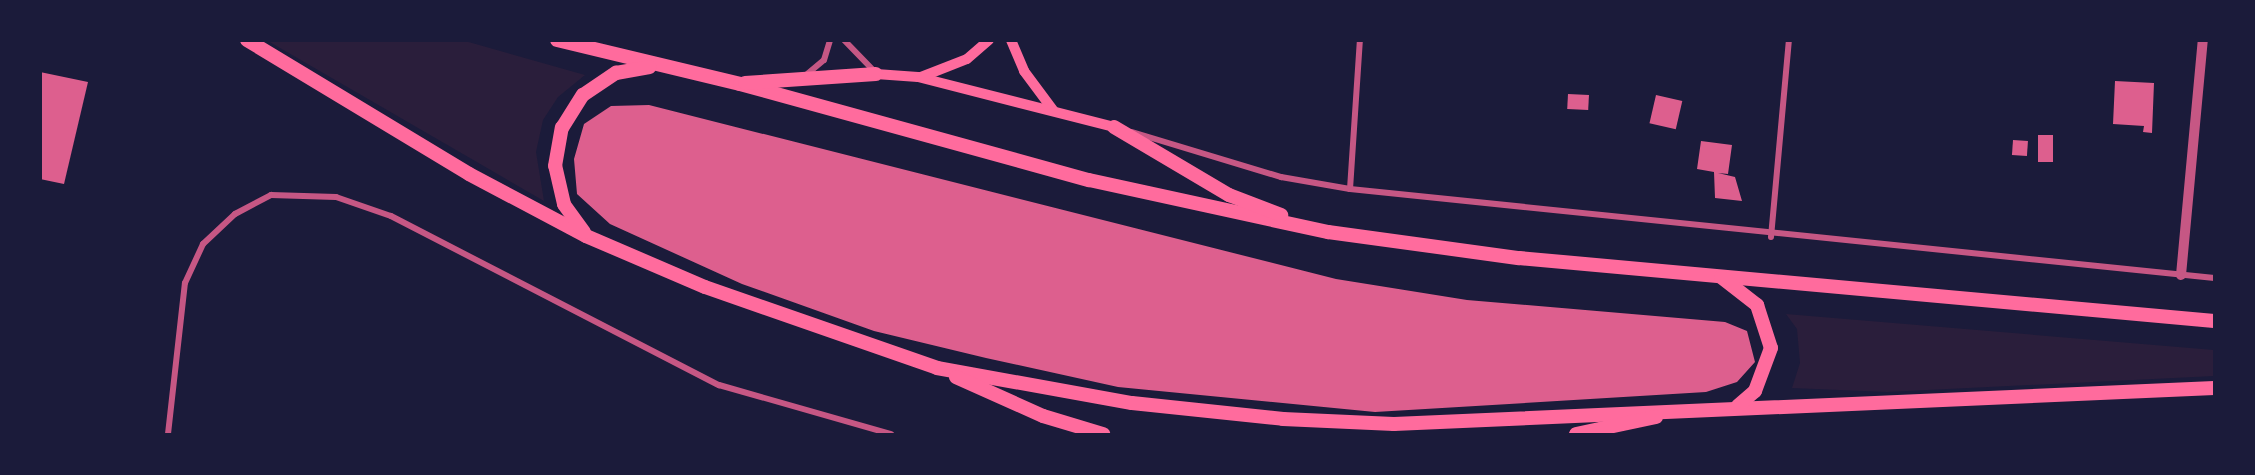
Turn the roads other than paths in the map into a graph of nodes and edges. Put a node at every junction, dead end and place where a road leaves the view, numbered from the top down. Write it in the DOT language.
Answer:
graph roads {
  1 [pos="247,40"];
  2 [pos="556,40"];
  3 [pos="830,40"];
  4 [pos="844,40"];
  5 [pos="989,40"];
  6 [pos="1011,40"];
  7 [pos="1360,40"];
  8 [pos="1789,40"];
  9 [pos="2203,40"];
  10 [pos="655,66"];
  11 [pos="876,74"];
  12 [pos="806,75"];
  13 [pos="918,77"];
  14 [pos="740,84"];
  15 [pos="1053,110"];
  16 [pos="1114,127"];
  17 [pos="1350,189"];
  18 [pos="1328,232"];
  19 [pos="586,236"];
  20 [pos="1771,237"];
  21 [pos="2181,275"];
  22 [pos="1720,277"];
  23 [pos="2214,278"];
  24 [pos="2214,321"];
  25 [pos="937,368"];
  26 [pos="2214,388"];
  27 [pos="1738,406"];
  28 [pos="1695,408"];
  29 [pos="168,435"];
  30 [pos="891,435"];
  31 [pos="1103,435"];
  32 [pos="1576,435"];
  1 -- 19 [label="highway"];
  2 -- 10 [label="highway"];
  3 -- 12 [label="street"];
  4 -- 11 [label="street"];
  5 -- 13 [label="main road"];
  6 -- 15 [label="main road"];
  7 -- 17 [label="street"];
  8 -- 20 [label="street"];
  9 -- 21 [label="street"];
  10 -- 14 [label="highway"];
  10 -- 19 [label="highway"];
  11 -- 12 [label="highway"];
  11 -- 13 [label="main road"];
  12 -- 14 [label="highway"];
  13 -- 15 [label="main road"];
  14 -- 18 [label="highway"];
  15 -- 16 [label="main road"];
  16 -- 17 [label="street"];
  16 -- 18 [label="highway"];
  17 -- 20 [label="street"];
  18 -- 22 [label="highway"];
  19 -- 25 [label="highway"];
  20 -- 21 [label="street"];
  21 -- 23 [label="street"];
  22 -- 24 [label="highway"];
  22 -- 27 [label="highway"];
  25 -- 28 [label="highway"];
  25 -- 31 [label="highway"];
  26 -- 27 [label="highway"];
  27 -- 28 [label="highway"];
  28 -- 32 [label="highway"];
  29 -- 30 [label="street"];
}
